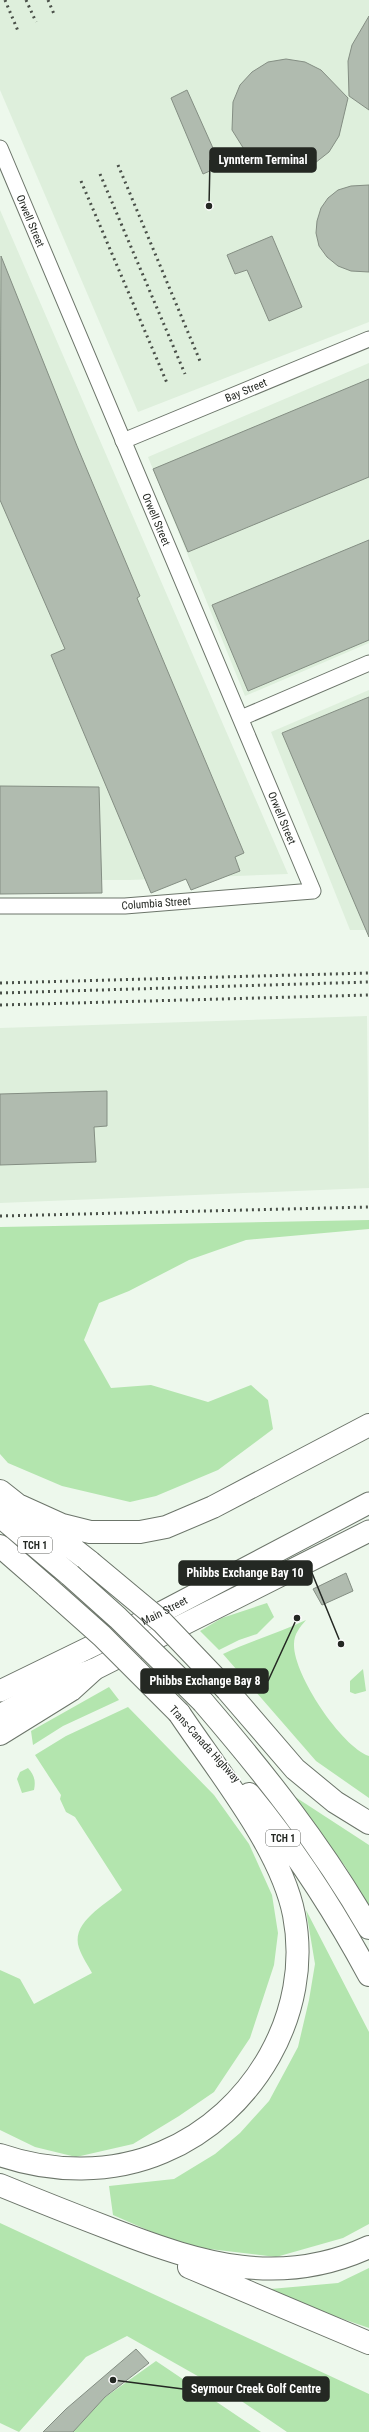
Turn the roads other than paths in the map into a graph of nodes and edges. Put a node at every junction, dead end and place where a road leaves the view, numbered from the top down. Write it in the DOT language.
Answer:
graph roads {
  1 [pos="0,148"];
  2 [pos="369,339"];
  3 [pos="123,441"];
  4 [pos="369,663"];
  5 [pos="240,718"];
  6 [pos="313,891"];
  7 [pos="0,906"];
  8 [pos="369,1425"];
  9 [pos="0,1490"];
  10 [pos="369,1503"];
  11 [pos="20,1506"];
  12 [pos="0,1516"];
  13 [pos="369,1531"];
  14 [pos="0,1546"];
  15 [pos="93,1670"];
  16 [pos="0,1691"];
  17 [pos="179,1713"];
  18 [pos="0,1715"];
  19 [pos="0,1734"];
  20 [pos="369,1823"];
  21 [pos="369,1928"];
  22 [pos="369,1975"];
  23 [pos="0,2155"];
  24 [pos="0,2185"];
  25 [pos="75,2215"];
  26 [pos="369,2247"];
  27 [pos="369,2343"];
  1 -- 3 [label="street, Orwell Street"];
  2 -- 3 [label="street, Bay Street"];
  3 -- 5 [label="street, Orwell Street"];
  4 -- 5 [label="street"];
  5 -- 6 [label="street, Orwell Street"];
  6 -- 7 [label="street, Columbia Street"];
  8 -- 11 [label="highway"];
  9 -- 11 [label="highway"];
  10 -- 16 [label="main road, Main Street"];
  11 -- 20 [label="highway, bridge"];
  12 -- 21 [label="highway, TCH 1, bridge"];
  13 -- 15 [label="main road, Main Street"];
  14 -- 17 [label="highway, Trans-Canada Highway / TCH 1, bridge"];
  15 -- 18 [label="main road, Main Street"];
  15 -- 19 [label="highway"];
  17 -- 22 [label="highway, Trans-Canada Highway / TCH 1"];
  17 -- 23 [label="highway"];
  24 -- 25 [label="highway"];
  25 -- 26 [label="highway"];
  25 -- 27 [label="highway"];
}
